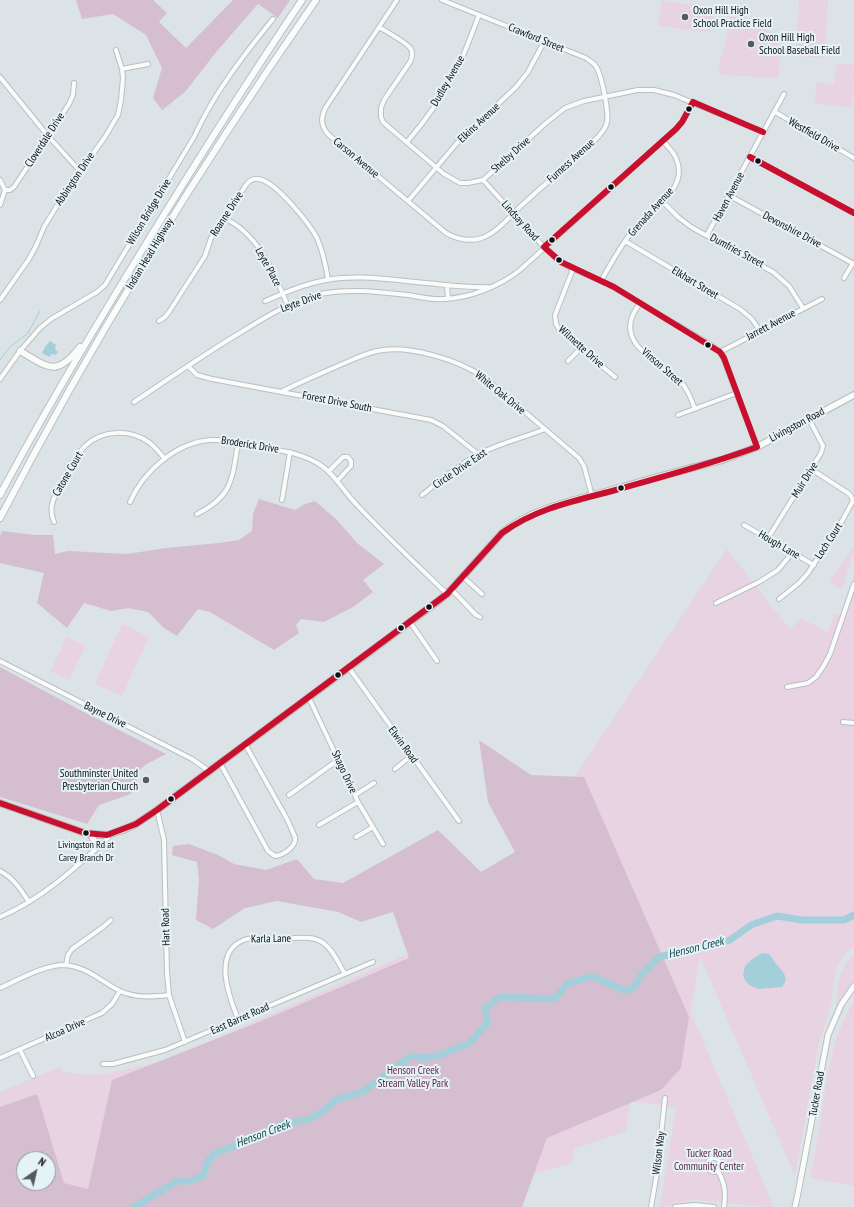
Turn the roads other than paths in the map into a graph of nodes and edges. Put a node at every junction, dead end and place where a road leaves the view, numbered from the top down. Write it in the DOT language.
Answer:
graph roads {
  1 [pos="302,0"];
  2 [pos="316,0"];
  3 [pos="397,0"];
  4 [pos="442,0"];
  5 [pos="480,15"];
  6 [pos="273,19"];
  7 [pos="379,27"];
  8 [pos="544,42"];
  9 [pos="116,50"];
  10 [pos="148,64"];
  11 [pos="122,69"];
  12 [pos="0,77"];
  13 [pos="74,83"];
  14 [pos="784,94"];
  15 [pos="605,98"];
  16 [pos="693,102"];
  17 [pos="774,112"];
  18 [pos="763,132"];
  19 [pos="48,136"];
  20 [pos="663,141"];
  21 [pos="407,142"];
  22 [pos="750,157"];
  23 [pos="854,158"];
  24 [pos="437,167"];
  25 [pos="80,171"];
  26 [pos="0,180"];
  27 [pos="483,180"];
  28 [pos="6,190"];
  29 [pos="730,196"];
  30 [pos="408,201"];
  31 [pos="663,202"];
  32 [pos="0,205"];
  33 [pos="514,213"];
  34 [pos="854,213"];
  35 [pos="224,218"];
  36 [pos="707,236"];
  37 [pos="625,241"];
  38 [pos="544,247"];
  39 [pos="854,263"];
  40 [pos="573,269"];
  41 [pos="844,278"];
  42 [pos="328,280"];
  43 [pos="601,281"];
  44 [pos="447,285"];
  45 [pos="492,286"];
  46 [pos="283,293"];
  47 [pos="822,298"];
  48 [pos="448,299"];
  49 [pos="0,300"];
  50 [pos="265,301"];
  51 [pos="640,303"];
  52 [pos="288,306"];
  53 [pos="803,308"];
  54 [pos="159,321"];
  55 [pos="92,331"];
  56 [pos="760,331"];
  57 [pos="581,348"];
  58 [pos="20,351"];
  59 [pos="720,352"];
  60 [pos="568,361"];
  61 [pos="188,366"];
  62 [pos="615,377"];
  63 [pos="0,379"];
  64 [pos="281,392"];
  65 [pos="737,393"];
  66 [pos="854,395"];
  67 [pos="134,402"];
  68 [pos="695,409"];
  69 [pos="678,415"];
  70 [pos="809,418"];
  71 [pos="545,429"];
  72 [pos="238,443"];
  73 [pos="756,447"];
  74 [pos="290,452"];
  75 [pos="478,454"];
  76 [pos="165,459"];
  77 [pos="811,469"];
  78 [pos="329,471"];
  79 [pos="337,481"];
  80 [pos="0,495"];
  81 [pos="422,495"];
  82 [pos="592,496"];
  83 [pos="282,500"];
  84 [pos="130,502"];
  85 [pos="197,514"];
  86 [pos="0,518"];
  87 [pos="54,522"];
  88 [pos="744,525"];
  89 [pos="768,538"];
  90 [pos="792,553"];
  91 [pos="814,565"];
  92 [pos="462,576"];
  93 [pos="854,584"];
  94 [pos="449,592"];
  95 [pos="482,594"];
  96 [pos="780,599"];
  97 [pos="716,603"];
  98 [pos="480,617"];
  99 [pos="410,622"];
  100 [pos="0,661"];
  101 [pos="437,661"];
  102 [pos="349,668"];
  103 [pos="786,688"];
  104 [pos="309,698"];
  105 [pos="843,722"];
  106 [pos="854,723"];
  107 [pos="245,744"];
  108 [pos="411,756"];
  109 [pos="338,760"];
  110 [pos="220,763"];
  111 [pos="395,769"];
  112 [pos="209,771"];
  113 [pos="374,783"];
  114 [pos="289,795"];
  115 [pos="355,795"];
  116 [pos="358,802"];
  117 [pos="0,803"];
  118 [pos="157,810"];
  119 [pos="459,821"];
  120 [pos="319,825"];
  121 [pos="373,827"];
  122 [pos="90,834"];
  123 [pos="107,835"];
  124 [pos="356,837"];
  125 [pos="383,844"];
  126 [pos="94,850"];
  127 [pos="0,871"];
  128 [pos="29,902"];
  129 [pos="0,917"];
  130 [pos="111,920"];
  131 [pos="373,962"];
  132 [pos="66,965"];
  133 [pos="345,974"];
  134 [pos="854,986"];
  135 [pos="0,988"];
  136 [pos="120,991"];
  137 [pos="169,995"];
  138 [pos="238,1019"];
  139 [pos="185,1042"];
  140 [pos="20,1050"];
  141 [pos="0,1058"];
  142 [pos="103,1064"];
  143 [pos="33,1076"];
  144 [pos="665,1098"];
  145 [pos="718,1171"];
  146 [pos="651,1207"];
  147 [pos="675,1207"];
  148 [pos="714,1207"];
  149 [pos="724,1207"];
  150 [pos="794,1207"];
  1 -- 55 [label="highway, Indian Head Highway"];
  2 -- 86 [label="highway, Indian Head Highway"];
  3 -- 7 [label="street, Carson Avenue"];
  4 -- 5 [label="street, Crawford Street"];
  5 -- 8 [label="street, Crawford Street"];
  5 -- 21 [label="street, Dudley Avenue"];
  6 -- 58 [label="street, Wilson Bridge Drive"];
  7 -- 21 [label="street, Shelby Drive"];
  7 -- 30 [label="street, Carson Avenue"];
  8 -- 15 [label="street, Crawford Street"];
  8 -- 24 [label="street, Elkins Avenue"];
  9 -- 11 [label="street, Abbington Drive"];
  10 -- 11 [label="street"];
  11 -- 25 [label="street, Abbington Drive"];
  12 -- 19 [label="street"];
  13 -- 19 [label="street, Cloverdale Drive"];
  14 -- 17 [label="street, Haven Avenue"];
  15 -- 16 [label="street, Shelby Drive"];
  15 -- 27 [label="street, Shelby Drive"];
  15 -- 33 [label="street, Furness Avenue"];
  16 -- 18 [label="street, Shelby Drive"];
  16 -- 20 [label="street, Leyte Drive"];
  17 -- 18 [label="street, Haven Avenue"];
  17 -- 23 [label="street, Westfield Drive"];
  18 -- 22 [label="street, Haven Avenue"];
  19 -- 25 [label="street"];
  19 -- 28 [label="street, Cloverdale Drive"];
  20 -- 31 [label="street, Grenada Avenue"];
  20 -- 38 [label="street, Leyte Drive"];
  21 -- 24 [label="street, Shelby Drive"];
  22 -- 29 [label="street, Haven Avenue"];
  22 -- 34 [label="street"];
  24 -- 27 [label="street, Shelby Drive"];
  24 -- 30 [label="street, Elkins Avenue"];
  25 -- 49 [label="street, Abbington Drive"];
  26 -- 28 [label="street"];
  27 -- 33 [label="street, Lindsay Road"];
  28 -- 32 [label="street"];
  29 -- 36 [label="street, Haven Avenue"];
  29 -- 39 [label="street, Devonshire Drive"];
  30 -- 33 [label="street, Carson Avenue"];
  31 -- 36 [label="street, Dumfries Street"];
  31 -- 37 [label="street, Grenada Avenue"];
  33 -- 38 [label="street, Lindsay Road"];
  35 -- 42 [label="street, Roanne Drive"];
  35 -- 46 [label="street, Leyte Place"];
  35 -- 54 [label="street, Roanne Drive"];
  36 -- 53 [label="street, Dumfries Street"];
  37 -- 43 [label="street, Grenada Avenue"];
  37 -- 56 [label="street, Elkhart Street"];
  38 -- 40 [label="street, Lindsay Road"];
  38 -- 45 [label="street, Leyte Drive"];
  39 -- 41 [label="street"];
  40 -- 43 [label="street, Lindsay Road"];
  40 -- 57 [label="street, Wilmette Drive"];
  42 -- 44 [label="street, Leyte Drive"];
  42 -- 46 [label="street, Leyte Drive"];
  43 -- 51 [label="street, Lindsay Road"];
  44 -- 45 [label="street, Leyte Drive"];
  44 -- 48 [label="street"];
  45 -- 48 [label="street, Leyte Drive"];
  46 -- 50 [label="street, Leyte Drive"];
  46 -- 52 [label="street, Leyte Place"];
  47 -- 53 [label="street, Jarrett Avenue"];
  48 -- 52 [label="street, Leyte Drive"];
  51 -- 59 [label="street, Lindsay Road"];
  51 -- 68 [label="street, Vinson Street"];
  52 -- 61 [label="street, Leyte Drive"];
  53 -- 56 [label="street, Jarrett Avenue"];
  55 -- 58 [label="highway"];
  55 -- 80 [label="highway, Indian Head Highway"];
  56 -- 59 [label="street, Jarrett Avenue"];
  57 -- 60 [label="street"];
  57 -- 62 [label="street, Wilmette Drive"];
  58 -- 63 [label="street, Wilson Bridge Drive"];
  59 -- 65 [label="street"];
  61 -- 64 [label="street, Forest Drive South"];
  61 -- 67 [label="street, Leyte Drive"];
  64 -- 71 [label="street, White Oak Drive"];
  64 -- 75 [label="street, Forest Drive South"];
  65 -- 68 [label="street"];
  65 -- 73 [label="street"];
  66 -- 70 [label="main road, Livingston Road"];
  68 -- 69 [label="street"];
  70 -- 73 [label="main road, Livingston Road"];
  70 -- 77 [label="street, Muir Drive"];
  71 -- 75 [label="street, Circle Drive East"];
  71 -- 82 [label="street, White Oak Drive"];
  72 -- 74 [label="street, Broderick Drive"];
  72 -- 76 [label="street, Broderick Drive"];
  72 -- 85 [label="street"];
  73 -- 82 [label="main road, Livingston Road"];
  74 -- 78 [label="street, Broderick Drive"];
  74 -- 83 [label="street"];
  75 -- 81 [label="street, Circle Drive East"];
  76 -- 84 [label="street, Broderick Drive"];
  76 -- 87 [label="street, Catone Court"];
  77 -- 89 [label="street, Muir Drive"];
  77 -- 91 [label="street, Loch Court"];
  78 -- 79 [label="street, Broderick Drive"];
  78 -- 79 [label="street"];
  79 -- 94 [label="street, Broderick Drive"];
  82 -- 92 [label="main road, Livingston Road"];
  88 -- 89 [label="street, Hough Lane"];
  89 -- 90 [label="street, Hough Lane"];
  90 -- 91 [label="street, Hough Lane"];
  90 -- 97 [label="street"];
  91 -- 96 [label="street, Loch Court"];
  92 -- 94 [label="main road, Livingston Road"];
  92 -- 95 [label="street"];
  93 -- 103 [label="street"];
  94 -- 98 [label="street, Broderick Drive"];
  94 -- 99 [label="main road, Livingston Road"];
  99 -- 101 [label="street"];
  99 -- 102 [label="main road, Livingston Road"];
  100 -- 112 [label="street, Bayne Drive"];
  102 -- 104 [label="main road, Livingston Road"];
  102 -- 108 [label="street, Elwin Road"];
  104 -- 107 [label="main road, Livingston Road"];
  104 -- 109 [label="street, Shago Drive"];
  105 -- 106 [label="street"];
  107 -- 110 [label="main road, Livingston Road"];
  107 -- 110 [label="street"];
  108 -- 111 [label="street"];
  108 -- 119 [label="street, Elwin Road"];
  109 -- 114 [label="street"];
  109 -- 115 [label="street, Shago Drive"];
  110 -- 112 [label="main road, Livingston Road"];
  112 -- 118 [label="main road, Livingston Road"];
  113 -- 115 [label="street"];
  115 -- 116 [label="street, Shago Drive"];
  116 -- 120 [label="street"];
  116 -- 121 [label="street, Shago Drive"];
  117 -- 122 [label="main road, Livingston Road"];
  118 -- 123 [label="main road, Livingston Road"];
  118 -- 137 [label="street, Hart Road"];
  121 -- 124 [label="street"];
  121 -- 125 [label="street, Shago Drive"];
  122 -- 123 [label="main road, Livingston Road"];
  122 -- 126 [label="main road"];
  123 -- 126 [label="street"];
  126 -- 128 [label="street"];
  127 -- 128 [label="street"];
  128 -- 129 [label="street"];
  130 -- 132 [label="street"];
  131 -- 133 [label="street, East Barret Road"];
  132 -- 135 [label="street"];
  132 -- 136 [label="street"];
  133 -- 138 [label="street, East Barret Road"];
  133 -- 138 [label="street, Karla Lane"];
  134 -- 150 [label="street, Tucker Road"];
  136 -- 137 [label="street"];
  136 -- 140 [label="street, Alcoa Drive"];
  137 -- 139 [label="street, Hart Road"];
  138 -- 139 [label="street, East Barret Road"];
  139 -- 142 [label="street, East Barret Road"];
  140 -- 141 [label="street, Alcoa Drive"];
  140 -- 143 [label="street"];
  144 -- 146 [label="street, Wilson Way"];
  145 -- 149 [label="street"];
  147 -- 148 [label="street"];
}
